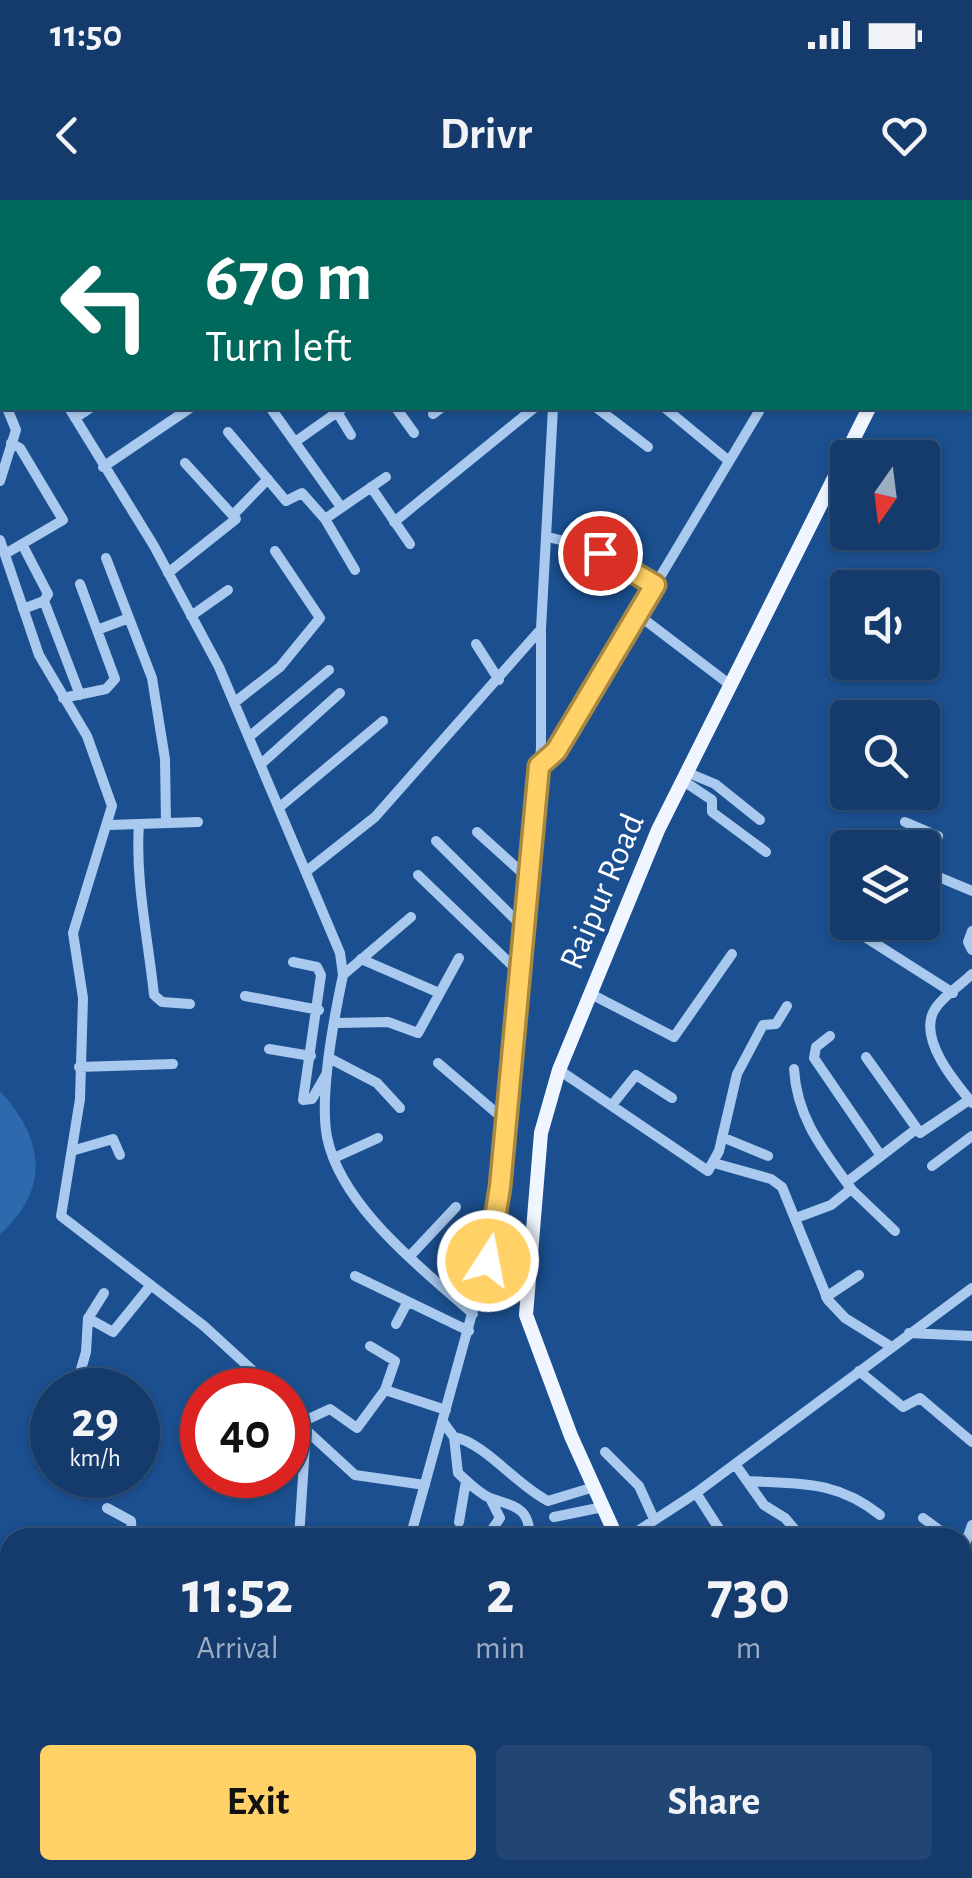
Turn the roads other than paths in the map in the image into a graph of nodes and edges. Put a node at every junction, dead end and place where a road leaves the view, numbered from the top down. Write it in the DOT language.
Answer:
graph roads {
  1 [pos="8,410"];
  2 [pos="187,410"];
  3 [pos="272,410"];
  4 [pos="340,410"];
  5 [pos="397,410"];
  6 [pos="532,410"];
  7 [pos="556,410"];
  8 [pos="556,410"];
  9 [pos="599,410"];
  10 [pos="667,410"];
  11 [pos="760,410"];
  12 [pos="868,410"];
  13 [pos="72,413"];
  14 [pos="228,432"];
  15 [pos="414,433"];
  16 [pos="351,435"];
  17 [pos="295,442"];
  18 [pos="10,443"];
  19 [pos="648,447"];
  20 [pos="729,461"];
  21 [pos="185,464"];
  22 [pos="103,467"];
  23 [pos="386,477"];
  24 [pos="268,479"];
  25 [pos="0,480"];
  26 [pos="371,488"];
  27 [pos="341,507"];
  28 [pos="235,513"];
  29 [pos="325,519"];
  30 [pos="394,522"];
  31 [pos="552,538"];
  32 [pos="0,540"];
  33 [pos="22,544"];
  34 [pos="410,544"];
  35 [pos="275,551"];
  36 [pos="5,554"];
  37 [pos="106,558"];
  38 [pos="354,570"];
  39 [pos="168,574"];
  40 [pos="80,584"];
  41 [pos="655,585"];
  42 [pos="228,590"];
  43 [pos="44,601"];
  44 [pos="24,608"];
  45 [pos="638,614"];
  46 [pos="192,616"];
  47 [pos="129,618"];
  48 [pos="541,628"];
  49 [pos="97,630"];
  50 [pos="476,644"];
  51 [pos="328,670"];
  52 [pos="499,680"];
  53 [pos="729,684"];
  54 [pos="340,693"];
  55 [pos="80,695"];
  56 [pos="63,698"];
  57 [pos="236,702"];
  58 [pos="383,721"];
  59 [pos="250,736"];
  60 [pos="541,748"];
  61 [pos="261,764"];
  62 [pos="539,766"];
  63 [pos="684,776"];
  64 [pos="281,806"];
  65 [pos="760,820"];
  66 [pos="198,822"];
  67 [pos="905,822"];
  68 [pos="166,823"];
  69 [pos="109,824"];
  70 [pos="139,824"];
  71 [pos="924,830"];
  72 [pos="478,832"];
  73 [pos="436,841"];
  74 [pos="766,852"];
  75 [pos="308,870"];
  76 [pos="418,874"];
  77 [pos="940,877"];
  78 [pos="529,878"];
  79 [pos="972,891"];
  80 [pos="411,917"];
  81 [pos="525,929"];
  82 [pos="972,931"];
  83 [pos="870,940"];
  84 [pos="972,950"];
  85 [pos="732,954"];
  86 [pos="459,958"];
  87 [pos="361,959"];
  88 [pos="293,962"];
  89 [pos="521,974"];
  90 [pos="972,974"];
  91 [pos="342,975"];
  92 [pos="437,992"];
  93 [pos="590,993"];
  94 [pos="952,993"];
  95 [pos="246,996"];
  96 [pos="190,1004"];
  97 [pos="788,1006"];
  98 [pos="319,1010"];
  99 [pos="336,1023"];
  100 [pos="830,1036"];
  101 [pos="269,1049"];
  102 [pos="311,1056"];
  103 [pos="866,1057"];
  104 [pos="330,1063"];
  105 [pos="438,1063"];
  106 [pos="173,1064"];
  107 [pos="79,1067"];
  108 [pos="794,1069"];
  109 [pos="559,1070"];
  110 [pos="672,1098"];
  111 [pos="971,1101"];
  112 [pos="612,1105"];
  113 [pos="400,1108"];
  114 [pos="506,1122"];
  115 [pos="915,1130"];
  116 [pos="972,1136"];
  117 [pos="722,1137"];
  118 [pos="378,1138"];
  119 [pos="74,1150"];
  120 [pos="120,1155"];
  121 [pos="768,1156"];
  122 [pos="881,1156"];
  123 [pos="334,1158"];
  124 [pos="714,1163"];
  125 [pos="932,1166"];
  126 [pos="849,1186"];
  127 [pos="456,1207"];
  128 [pos="796,1218"];
  129 [pos="895,1231"];
  130 [pos="409,1257"];
  131 [pos="858,1274"];
  132 [pos="354,1276"];
  133 [pos="151,1285"];
  134 [pos="972,1288"];
  135 [pos="104,1293"];
  136 [pos="826,1297"];
  137 [pos="407,1303"];
  138 [pos="473,1314"];
  139 [pos="89,1318"];
  140 [pos="396,1324"];
  141 [pos="469,1332"];
  142 [pos="908,1333"];
  143 [pos="972,1336"];
  144 [pos="370,1346"];
  145 [pos="890,1346"];
  146 [pos="79,1368"];
  147 [pos="248,1368"];
  148 [pos="860,1371"];
  149 [pos="385,1390"];
  150 [pos="444,1416"];
  151 [pos="310,1423"];
  152 [pos="310,1431"];
  153 [pos="454,1437"];
  154 [pos="972,1442"];
  155 [pos="605,1452"];
  156 [pos="734,1464"];
  157 [pos="466,1481"];
  158 [pos="747,1481"];
  159 [pos="424,1485"];
  160 [pos="594,1487"];
  161 [pos="696,1493"];
  162 [pos="300,1498"];
  163 [pos="490,1498"];
  164 [pos="603,1507"];
  165 [pos="107,1508"];
  166 [pos="880,1515"];
  167 [pos="554,1516"];
  168 [pos="922,1518"];
  169 [pos="654,1520"];
  170 [pos="459,1522"];
  171 [pos="131,1528"];
  172 [pos="299,1528"];
  173 [pos="413,1528"];
  174 [pos="493,1528"];
  175 [pos="529,1528"];
  176 [pos="612,1528"];
  177 [pos="642,1528"];
  178 [pos="719,1528"];
  179 [pos="790,1528"];
  180 [pos="934,1528"];
  1 -- 18 [label="street"];
  2 -- 22 [label="street"];
  3 -- 17 [label="street"];
  4 -- 16 [label="street"];
  4 -- 17 [label="street"];
  5 -- 15 [label="street"];
  6 -- 30 [label="street"];
  7 -- 31 [label="street"];
  8 -- 48 [label="street"];
  9 -- 19 [label="street"];
  10 -- 20 [label="street"];
  11 -- 20 [label="street"];
  12 -- 53 [label="main road, Raipur Road"];
  13 -- 22 [label="street"];
  14 -- 24 [label="street"];
  17 -- 27 [label="street"];
  18 -- 25 [label="street"];
  18 -- 33 [label="street"];
  20 -- 41 [label="street"];
  21 -- 28 [label="street"];
  22 -- 39 [label="street"];
  23 -- 26 [label="street"];
  24 -- 28 [label="street"];
  24 -- 29 [label="street"];
  26 -- 27 [label="street"];
  26 -- 30 [label="street"];
  27 -- 29 [label="street"];
  28 -- 39 [label="street"];
  29 -- 38 [label="street"];
  30 -- 34 [label="street"];
  31 -- 41 [label="street"];
  31 -- 60 [label="street"];
  32 -- 36 [label="street"];
  33 -- 36 [label="street"];
  33 -- 43 [label="street"];
  35 -- 57 [label="street"];
  36 -- 44 [label="street"];
  37 -- 47 [label="street"];
  39 -- 46 [label="street"];
  40 -- 49 [label="street"];
  41 -- 45 [label="street"];
  42 -- 46 [label="street"];
  43 -- 44 [label="street"];
  43 -- 55 [label="street"];
  44 -- 56 [label="street"];
  45 -- 53 [label="street"];
  45 -- 62 [label="street"];
  46 -- 57 [label="street"];
  47 -- 49 [label="street"];
  47 -- 68 [label="street"];
  48 -- 52 [label="street"];
  48 -- 60 [label="street"];
  49 -- 55 [label="street"];
  50 -- 52 [label="street"];
  51 -- 59 [label="street"];
  52 -- 75 [label="street"];
  53 -- 63 [label="main road, Raipur Road"];
  54 -- 61 [label="street"];
  55 -- 56 [label="street"];
  56 -- 69 [label="street"];
  57 -- 59 [label="street"];
  58 -- 64 [label="street"];
  59 -- 61 [label="street"];
  60 -- 62 [label="street"];
  61 -- 64 [label="street"];
  62 -- 78 [label="street"];
  63 -- 65 [label="street"];
  63 -- 74 [label="street"];
  63 -- 93 [label="main road, Raipur Road"];
  64 -- 75 [label="street"];
  66 -- 68 [label="street"];
  67 -- 71 [label="street"];
  68 -- 70 [label="street"];
  69 -- 70 [label="street"];
  69 -- 107 [label="street"];
  70 -- 96 [label="street"];
  72 -- 78 [label="street"];
  73 -- 81 [label="street"];
  75 -- 91 [label="street"];
  76 -- 89 [label="street"];
  77 -- 79 [label="street"];
  78 -- 81 [label="street"];
  80 -- 87 [label="street"];
  81 -- 89 [label="street"];
  82 -- 84 [label="street"];
  83 -- 94 [label="street"];
  85 -- 93 [label="street"];
  86 -- 92 [label="street"];
  87 -- 91 [label="street"];
  87 -- 92 [label="street"];
  88 -- 98 [label="street"];
  89 -- 114 [label="street"];
  90 -- 94 [label="street"];
  91 -- 99 [label="street"];
  92 -- 99 [label="street"];
  93 -- 109 [label="main road, Raipur Road"];
  94 -- 111 [label="street"];
  95 -- 98 [label="street"];
  97 -- 117 [label="street"];
  98 -- 102 [label="street"];
  99 -- 104 [label="street"];
  100 -- 122 [label="street"];
  101 -- 102 [label="street"];
  102 -- 104 [label="street"];
  103 -- 115 [label="street"];
  104 -- 113 [label="street"];
  104 -- 123 [label="street"];
  105 -- 114 [label="street"];
  106 -- 107 [label="street"];
  107 -- 119 [label="street"];
  108 -- 126 [label="street"];
  109 -- 112 [label="street"];
  109 -- 160 [label="main road, Raipur Road"];
  110 -- 112 [label="street"];
  111 -- 115 [label="street"];
  112 -- 124 [label="street"];
  114 -- 138 [label="street"];
  115 -- 122 [label="street"];
  116 -- 125 [label="street"];
  117 -- 121 [label="street"];
  117 -- 124 [label="street"];
  118 -- 123 [label="street"];
  119 -- 120 [label="street"];
  119 -- 133 [label="street"];
  122 -- 126 [label="street"];
  123 -- 130 [label="street"];
  124 -- 128 [label="street"];
  126 -- 128 [label="street"];
  126 -- 129 [label="street"];
  127 -- 130 [label="street"];
  128 -- 136 [label="street"];
  130 -- 138 [label="street"];
  131 -- 136 [label="street"];
  132 -- 137 [label="street"];
  133 -- 139 [label="street"];
  133 -- 147 [label="street"];
  134 -- 142 [label="street"];
  135 -- 139 [label="street"];
  136 -- 145 [label="street"];
  137 -- 140 [label="street"];
  137 -- 141 [label="street"];
  138 -- 141 [label="street"];
  139 -- 146 [label="street"];
  141 -- 150 [label="street"];
  142 -- 143 [label="street"];
  142 -- 145 [label="street"];
  144 -- 149 [label="street"];
  145 -- 148 [label="street"];
  148 -- 154 [label="street"];
  148 -- 156 [label="street"];
  149 -- 150 [label="street"];
  149 -- 151 [label="street"];
  150 -- 153 [label="street"];
  150 -- 159 [label="street"];
  152 -- 159 [label="street"];
  153 -- 157 [label="street"];
  153 -- 160 [label="street"];
  155 -- 169 [label="street"];
  156 -- 158 [label="street"];
  156 -- 161 [label="street"];
  157 -- 163 [label="street"];
  157 -- 170 [label="street"];
  158 -- 166 [label="street"];
  158 -- 179 [label="street"];
  159 -- 173 [label="street"];
  160 -- 164 [label="main road, Raipur Road"];
  161 -- 169 [label="street"];
  161 -- 178 [label="street"];
  162 -- 172 [label="street"];
  163 -- 174 [label="street"];
  163 -- 175 [label="street"];
  164 -- 167 [label="street"];
  164 -- 176 [label="main road, Raipur Road"];
  165 -- 171 [label="street"];
  168 -- 180 [label="street"];
  169 -- 177 [label="street"];
}
